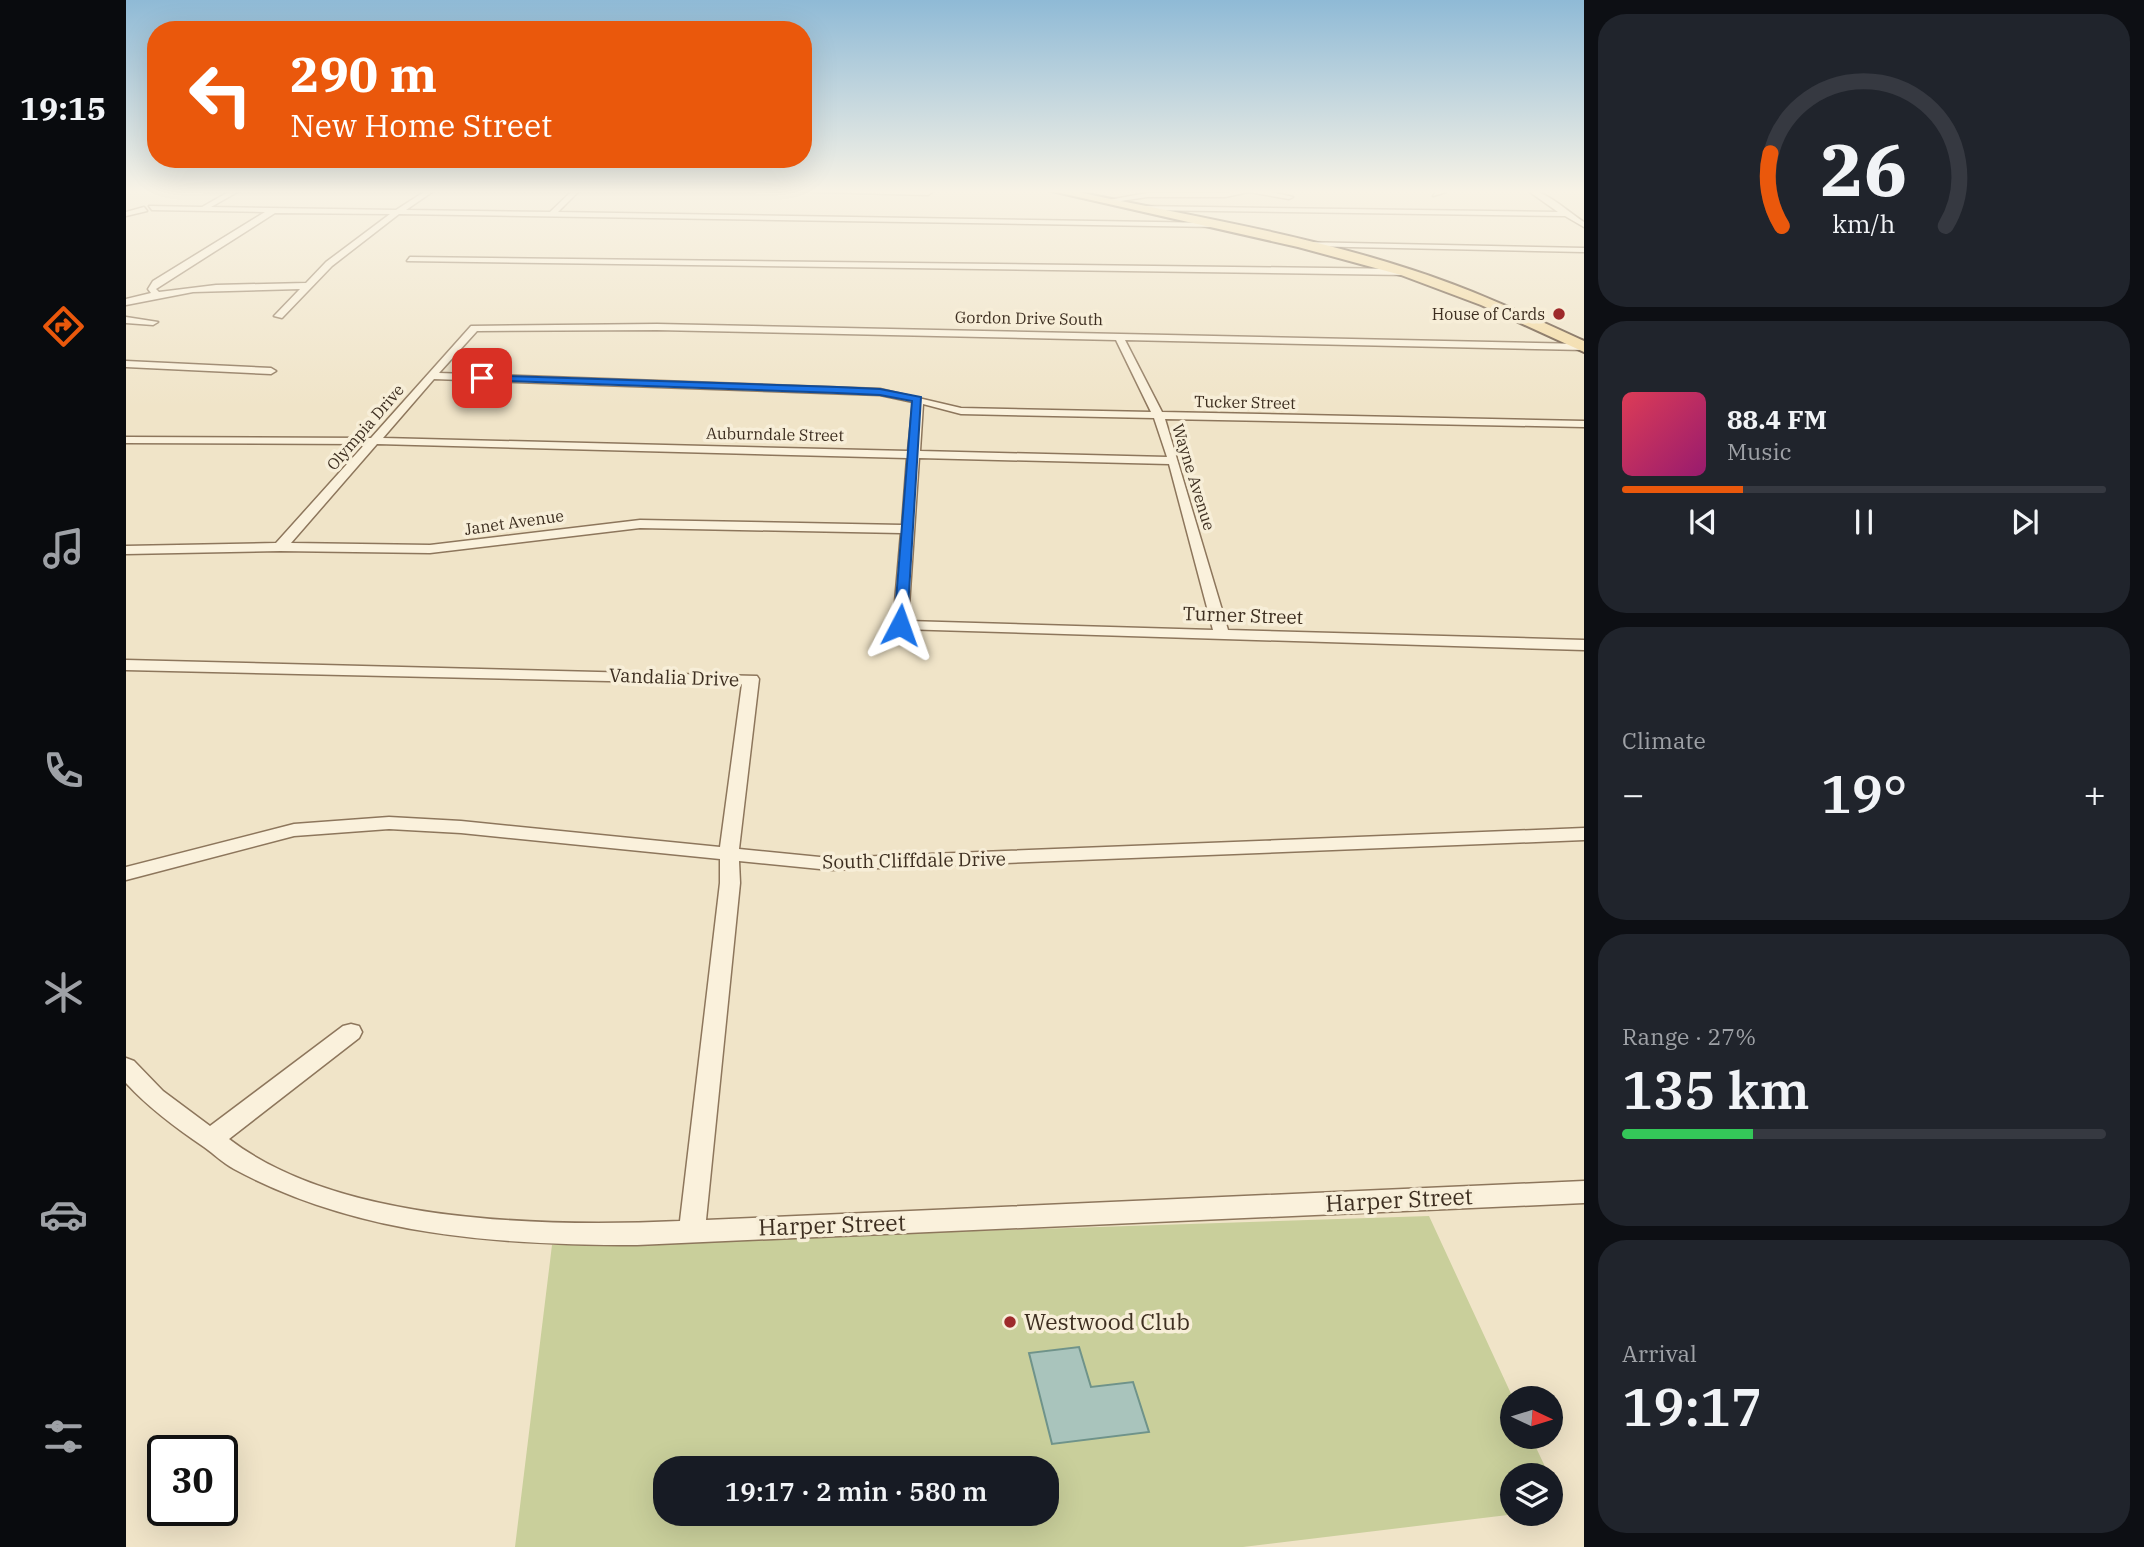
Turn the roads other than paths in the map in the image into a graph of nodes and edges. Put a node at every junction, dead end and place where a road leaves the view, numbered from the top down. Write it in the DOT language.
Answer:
graph roads {
  1 [pos="190,262"];
  2 [pos="331,262"];
  3 [pos="655,262"];
  4 [pos="1369,262"];
  5 [pos="1406,272"];
  6 [pos="307,286"];
  7 [pos="156,294"];
  8 [pos="126,302"];
  9 [pos="279,316"];
  10 [pos="126,320"];
  11 [pos="153,322"];
  12 [pos="474,328"];
  13 [pos="1118,335"];
  14 [pos="1584,336"];
  15 [pos="1566,338"];
  16 [pos="1584,347"];
  17 [pos="126,364"];
  18 [pos="271,371"];
  19 [pos="430,376"];
  20 [pos="917,405"];
  21 [pos="1159,416"];
  22 [pos="1584,424"];
  23 [pos="126,440"];
  24 [pos="376,441"];
  25 [pos="914,453"];
  26 [pos="1174,461"];
  27 [pos="907,529"];
  28 [pos="280,547"];
  29 [pos="126,550"];
  30 [pos="1222,634"];
  31 [pos="1584,645"];
  32 [pos="126,664"];
  33 [pos="1584,834"];
  34 [pos="729,854"];
  35 [pos="126,874"];
  36 [pos="351,1032"];
  37 [pos="126,1067"];
  38 [pos="211,1139"];
  39 [pos="1584,1192"];
  40 [pos="692,1230"];
  1 -- 7 [label="street"];
  2 -- 6 [label="street"];
  3 -- 5 [label="street"];
  4 -- 5 [label="main road"];
  5 -- 15 [label="main road"];
  6 -- 7 [label="street"];
  6 -- 9 [label="street"];
  7 -- 8 [label="street"];
  10 -- 11 [label="street"];
  12 -- 13 [label="street, Gordon Drive South"];
  12 -- 19 [label="street, Olympia Drive"];
  13 -- 16 [label="street, Gordon Drive South"];
  13 -- 21 [label="street, Wayne Avenue"];
  14 -- 15 [label="street"];
  15 -- 16 [label="main road"];
  17 -- 18 [label="street"];
  19 -- 20 [label="street, Tucker Street"];
  19 -- 24 [label="street, Olympia Drive"];
  20 -- 21 [label="street, Tucker Street"];
  20 -- 25 [label="street"];
  21 -- 22 [label="street, Tucker Street"];
  21 -- 26 [label="street, Wayne Avenue"];
  23 -- 24 [label="street, Auburndale Street"];
  24 -- 25 [label="street, Auburndale Street"];
  24 -- 28 [label="street, Olympia Drive"];
  25 -- 26 [label="street, Auburndale Street"];
  25 -- 27 [label="street"];
  26 -- 30 [label="street, Wayne Avenue"];
  27 -- 28 [label="street, Janet Avenue"];
  27 -- 30 [label="street, Turner Street"];
  28 -- 29 [label="street, Janet Avenue"];
  30 -- 31 [label="street, Turner Street"];
  32 -- 34 [label="street, Vandalia Drive"];
  33 -- 34 [label="street, South Cliffdale Drive"];
  34 -- 35 [label="street, South Cliffdale Drive"];
  34 -- 40 [label="street, Vandalia Drive"];
  36 -- 38 [label="street"];
  37 -- 38 [label="street, Harper Street"];
  38 -- 40 [label="street, Harper Street"];
  39 -- 40 [label="street, Harper Street"];
}
